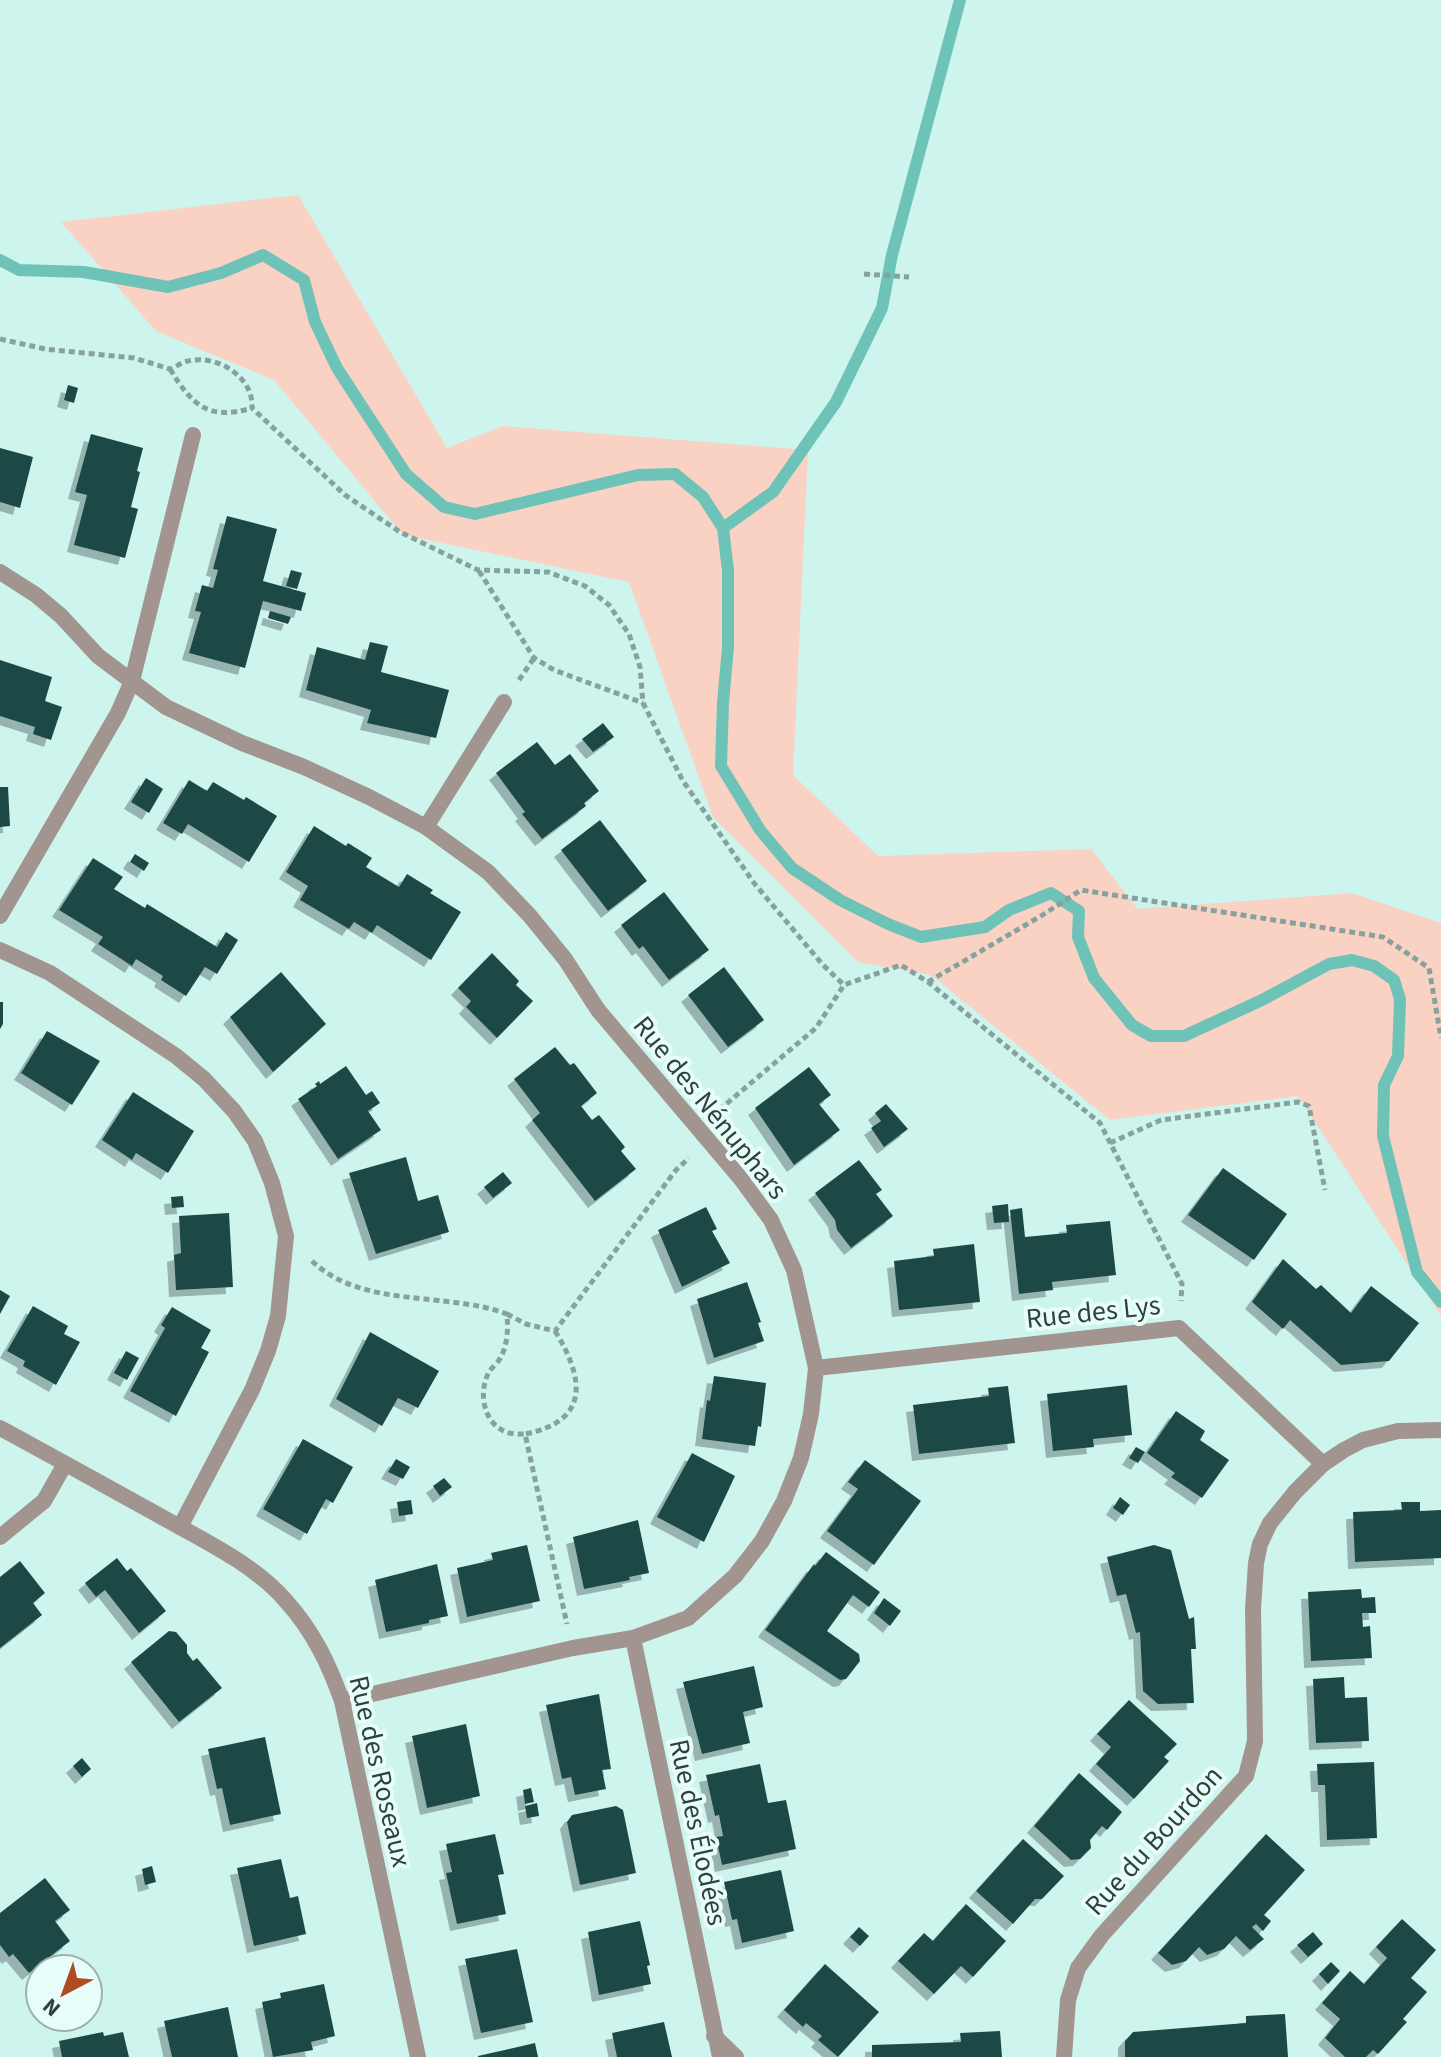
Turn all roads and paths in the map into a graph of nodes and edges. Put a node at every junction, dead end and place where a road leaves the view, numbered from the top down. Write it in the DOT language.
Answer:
graph roads {
  1 [pos="864,274"];
  2 [pos="909,277"];
  3 [pos="0,339"];
  4 [pos="170,369"];
  5 [pos="252,408"];
  6 [pos="193,435"];
  7 [pos="478,570"];
  8 [pos="0,572"];
  9 [pos="132,681"];
  10 [pos="504,702"];
  11 [pos="643,703"];
  12 [pos="426,827"];
  13 [pos="0,916"];
  14 [pos="0,950"];
  15 [pos="928,982"];
  16 [pos="844,985"];
  17 [pos="1441,1038"];
  18 [pos="714,1114"];
  19 [pos="1110,1143"];
  20 [pos="695,1152"];
  21 [pos="1325,1190"];
  22 [pos="286,1236"];
  23 [pos="507,1314"];
  24 [pos="1179,1328"];
  25 [pos="555,1331"];
  26 [pos="816,1368"];
  27 [pos="0,1428"];
  28 [pos="1441,1430"];
  29 [pos="525,1434"];
  30 [pos="65,1464"];
  31 [pos="1323,1464"];
  32 [pos="180,1527"];
  33 [pos="0,1537"];
  34 [pos="633,1638"];
  35 [pos="573,1648"];
  36 [pos="342,1701"];
  37 [pos="714,2036"];
  38 [pos="418,2057"];
  39 [pos="720,2057"];
  40 [pos="736,2057"];
  41 [pos="1064,2057"];
  1 -- 2 [label="path"];
  3 -- 4 [label="path"];
  4 -- 5 [label="path"];
  4 -- 5 [label="path"];
  5 -- 7 [label="path"];
  6 -- 9 [label="street"];
  7 -- 11 [label="path"];
  7 -- 11 [label="path"];
  8 -- 9 [label="street, Rue des Nénuphars"];
  9 -- 12 [label="street, Rue des Nénuphars"];
  9 -- 13 [label="street"];
  10 -- 12 [label="street"];
  11 -- 16 [label="path"];
  12 -- 26 [label="street, Rue des Nénuphars"];
  14 -- 22 [label="street"];
  15 -- 16 [label="path"];
  15 -- 17 [label="path"];
  15 -- 19 [label="path"];
  16 -- 18 [label="path"];
  19 -- 21 [label="path"];
  19 -- 24 [label="path"];
  20 -- 25 [label="path"];
  22 -- 23 [label="path"];
  22 -- 32 [label="street"];
  23 -- 25 [label="path"];
  23 -- 29 [label="path"];
  24 -- 26 [label="street, Rue des Lys"];
  24 -- 31 [label="street, Rue des Lys"];
  25 -- 29 [label="path"];
  26 -- 34 [label="street, Rue des Nénuphars"];
  27 -- 30 [label="street, Rue des Roseaux"];
  28 -- 31 [label="street, Rue du Bourdon"];
  29 -- 35 [label="path"];
  30 -- 32 [label="street, Rue des Roseaux"];
  30 -- 33 [label="street"];
  31 -- 41 [label="street, Rue du Bourdon"];
  32 -- 36 [label="street, Rue des Roseaux"];
  34 -- 35 [label="street, Rue des Nénuphars"];
  34 -- 37 [label="street, Rue des Élodées"];
  35 -- 36 [label="street, Rue des Nénuphars"];
  36 -- 38 [label="street, Rue des Roseaux"];
  37 -- 39 [label="street, Rue des Élodées"];
  37 -- 40 [label="street"];
}
